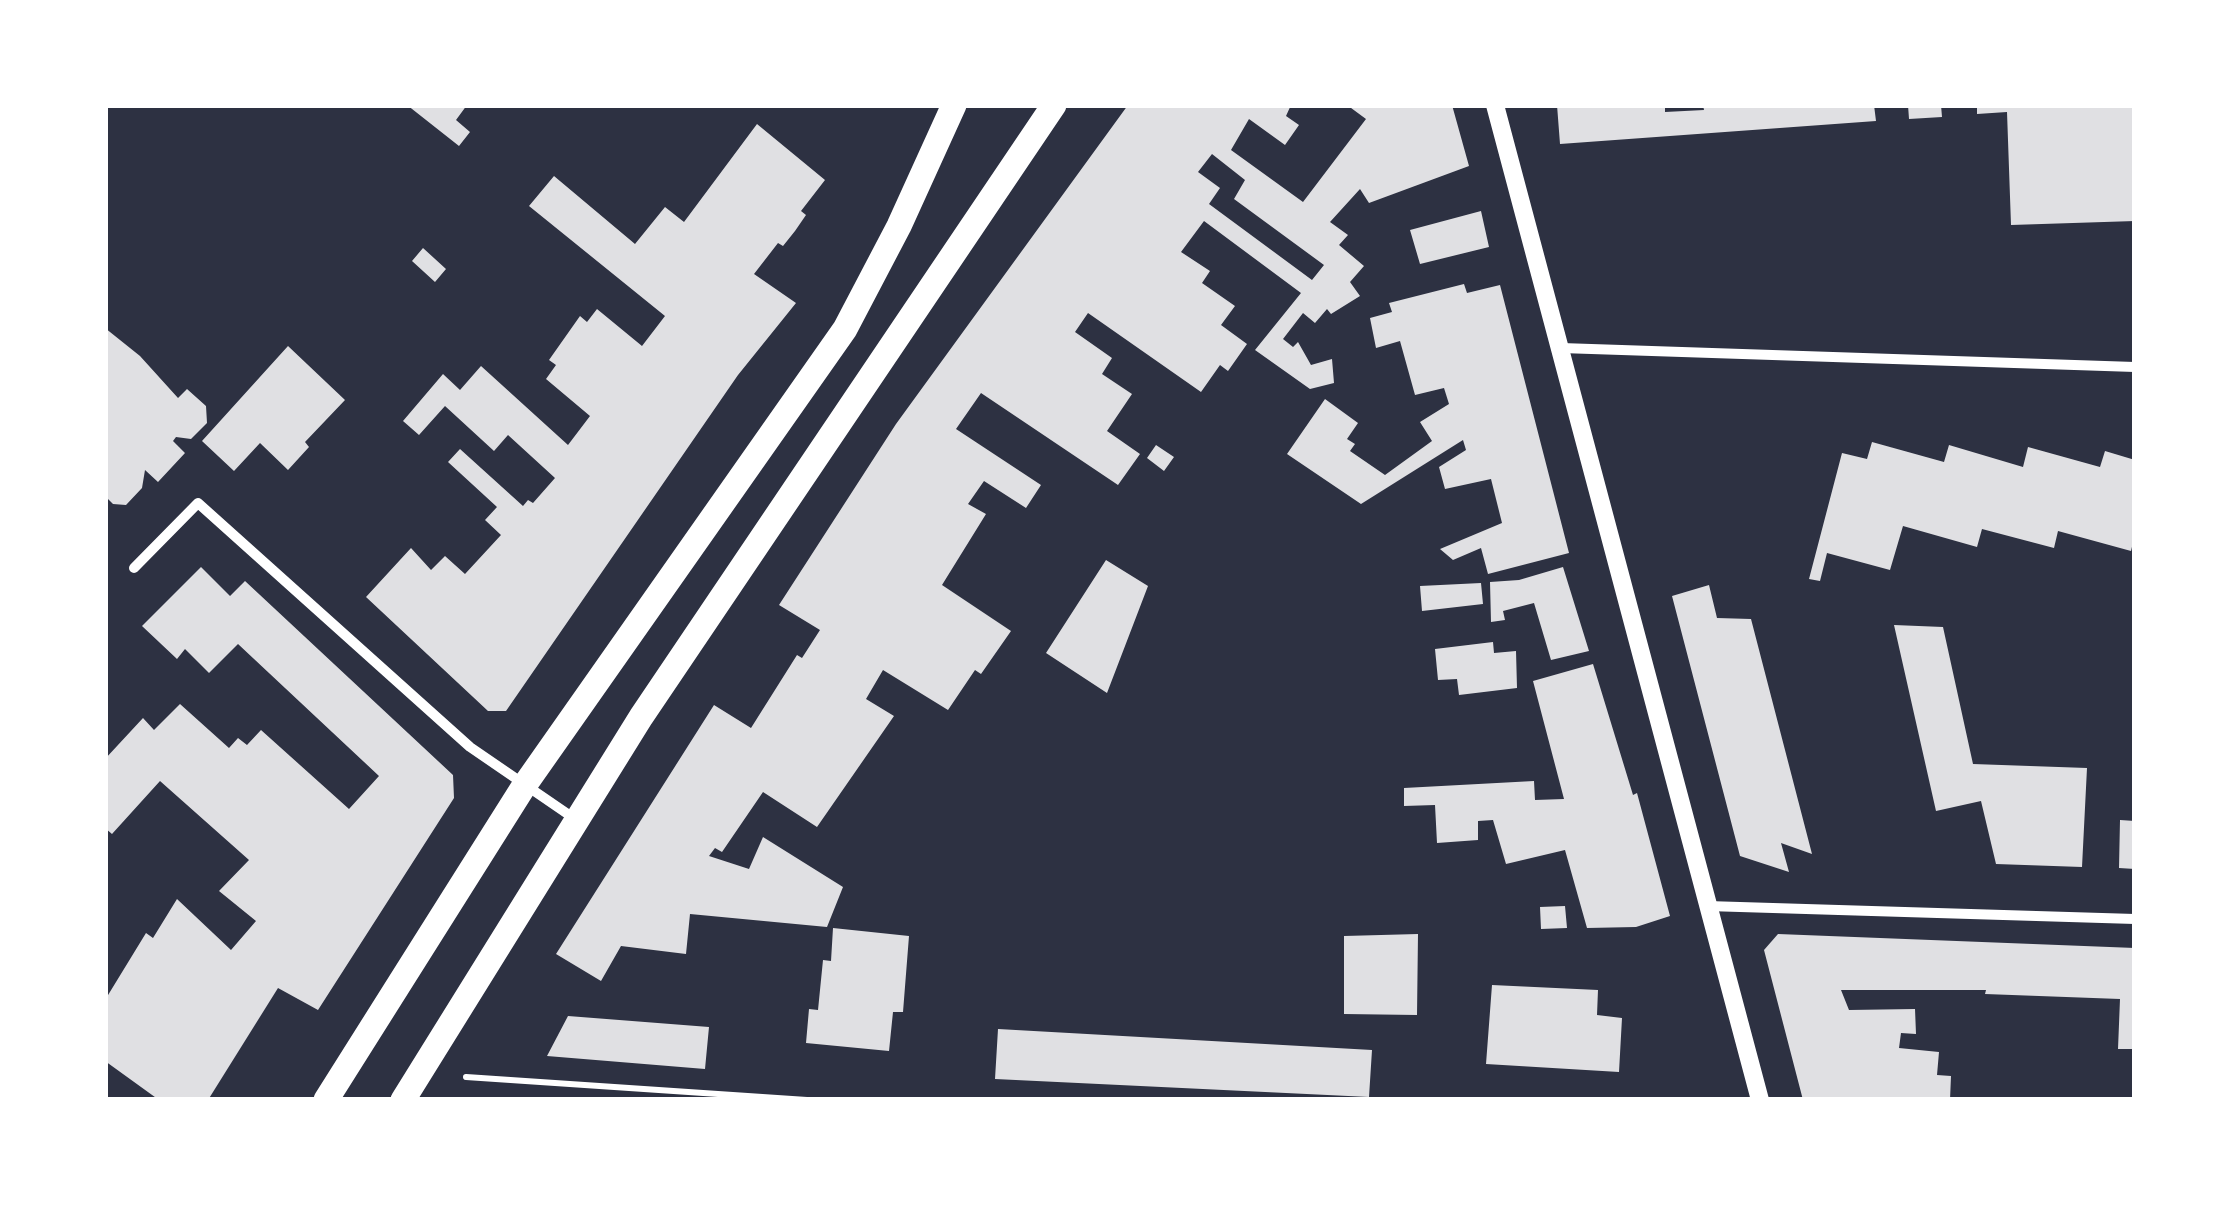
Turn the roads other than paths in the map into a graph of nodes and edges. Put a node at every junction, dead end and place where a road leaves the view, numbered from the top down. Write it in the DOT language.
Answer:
graph roads {
  1 [pos="954,105"];
  2 [pos="1045,105"];
  3 [pos="1054,105"];
  4 [pos="1495,105"];
  5 [pos="1028,137"];
  6 [pos="1561,348"];
  7 [pos="2135,367"];
  8 [pos="134,568"];
  9 [pos="524,786"];
  10 [pos="576,820"];
  11 [pos="1706,906"];
  12 [pos="2135,918"];
  13 [pos="326,1100"];
  14 [pos="402,1100"];
  15 [pos="1760,1100"];
  1 -- 9 [label="main road"];
  2 -- 5 [label="main road"];
  3 -- 5 [label="main road"];
  4 -- 6 [label="street"];
  5 -- 10 [label="main road"];
  6 -- 7 [label="street"];
  6 -- 11 [label="street"];
  8 -- 9 [label="street"];
  9 -- 10 [label="street"];
  9 -- 13 [label="main road"];
  10 -- 14 [label="main road"];
  11 -- 12 [label="street"];
  11 -- 15 [label="street"];
}
